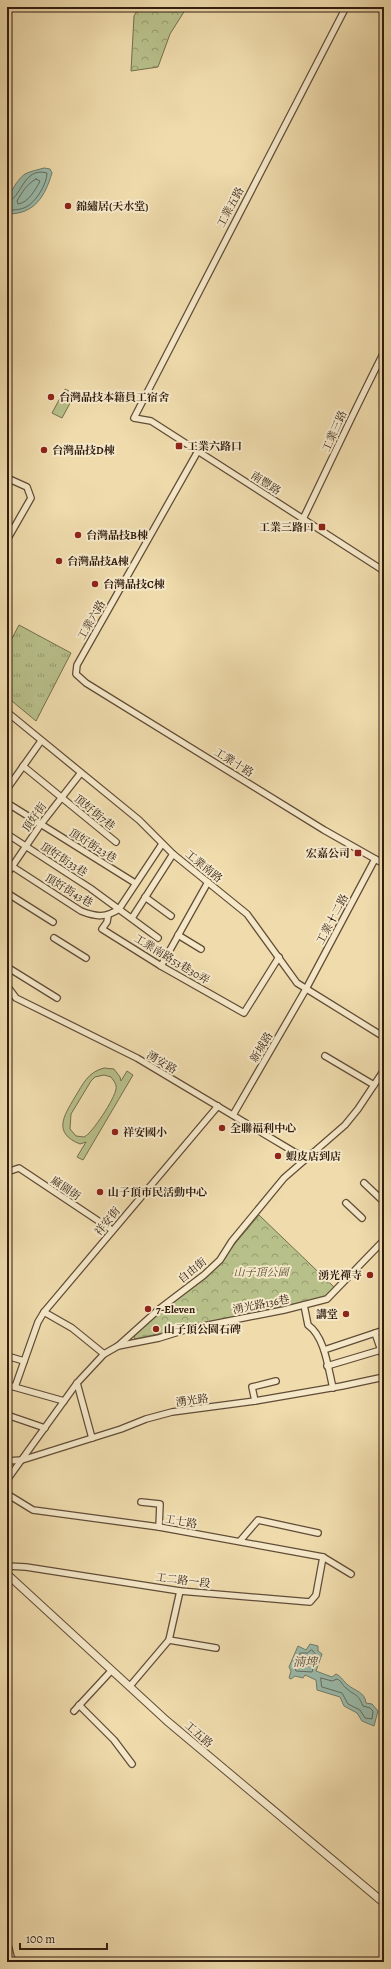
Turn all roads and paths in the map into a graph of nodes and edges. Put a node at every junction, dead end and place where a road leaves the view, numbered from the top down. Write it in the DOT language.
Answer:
graph roads {
  1 [pos="346,7"];
  2 [pos="384,352"];
  3 [pos="134,418"];
  4 [pos="198,451"];
  5 [pos="7,478"];
  6 [pos="303,519"];
  7 [pos="7,540"];
  8 [pos="384,571"];
  9 [pos="76,674"];
  10 [pos="7,712"];
  11 [pos="41,741"];
  12 [pos="24,766"];
  13 [pos="80,774"];
  14 [pos="7,789"];
  15 [pos="61,797"];
  16 [pos="7,803"];
  17 [pos="41,824"];
  18 [pos="7,834"];
  19 [pos="116,842"];
  20 [pos="162,844"];
  21 [pos="26,847"];
  22 [pos="173,854"];
  23 [pos="375,859"];
  24 [pos="384,864"];
  25 [pos="10,865"];
  26 [pos="7,874"];
  27 [pos="208,882"];
  28 [pos="135,883"];
  29 [pos="7,893"];
  30 [pos="145,898"];
  31 [pos="119,909"];
  32 [pos="108,916"];
  33 [pos="171,916"];
  34 [pos="132,918"];
  35 [pos="53,922"];
  36 [pos="178,935"];
  37 [pos="54,938"];
  38 [pos="158,938"];
  39 [pos="201,949"];
  40 [pos="279,957"];
  41 [pos="86,958"];
  42 [pos="161,966"];
  43 [pos="7,967"];
  44 [pos="7,986"];
  45 [pos="306,989"];
  46 [pos="57,998"];
  47 [pos="384,1037"];
  48 [pos="325,1056"];
  49 [pos="384,1070"];
  50 [pos="374,1085"];
  51 [pos="218,1106"];
  52 [pos="233,1115"];
  53 [pos="306,1159"];
  54 [pos="7,1172"];
  55 [pos="364,1183"];
  56 [pos="384,1202"];
  57 [pos="346,1203"];
  58 [pos="362,1218"];
  59 [pos="112,1230"];
  60 [pos="384,1240"];
  61 [pos="304,1305"];
  62 [pos="44,1312"];
  63 [pos="384,1330"];
  64 [pos="375,1333"];
  65 [pos="118,1346"];
  66 [pos="382,1349"];
  67 [pos="324,1350"];
  68 [pos="104,1354"];
  69 [pos="7,1356"];
  70 [pos="384,1359"];
  71 [pos="24,1361"];
  72 [pos="327,1366"];
  73 [pos="384,1377"];
  74 [pos="276,1381"];
  75 [pos="77,1383"];
  76 [pos="7,1385"];
  77 [pos="15,1387"];
  78 [pos="333,1388"];
  79 [pos="64,1401"];
  80 [pos="255,1401"];
  81 [pos="7,1415"];
  82 [pos="45,1428"];
  83 [pos="92,1438"];
  84 [pos="22,1460"];
  85 [pos="7,1461"];
  86 [pos="7,1480"];
  87 [pos="7,1494"];
  88 [pos="141,1502"];
  89 [pos="159,1527"];
  90 [pos="318,1532"];
  91 [pos="240,1541"];
  92 [pos="323,1557"];
  93 [pos="7,1566"];
  94 [pos="7,1574"];
  95 [pos="350,1574"];
  96 [pos="180,1591"];
  97 [pos="169,1640"];
  98 [pos="216,1648"];
  99 [pos="111,1671"];
  100 [pos="130,1686"];
  101 [pos="79,1706"];
  102 [pos="74,1711"];
  103 [pos="132,1764"];
  104 [pos="384,1903"];
  105 [pos="7,1941"];
  106 [pos="14,1962"];
  1 -- 3 [label="street, 工業五路"];
  2 -- 6 [label="street, 工業三路"];
  3 -- 4 [label="street, 南豐路"];
  4 -- 6 [label="street, 南豐路"];
  4 -- 9 [label="street, 工業六路"];
  5 -- 7 [label="street"];
  6 -- 8 [label="street, 南豐路"];
  9 -- 23 [label="street, 工業十路"];
  10 -- 11 [label="street, 工業南路"];
  11 -- 12 [label="street"];
  11 -- 13 [label="street, 工業南路"];
  12 -- 14 [label="street"];
  12 -- 15 [label="street, 頂好街7巷"];
  13 -- 15 [label="street, 頂好街"];
  13 -- 20 [label="street, 工業南路"];
  15 -- 17 [label="street, 頂好街"];
  15 -- 19 [label="street, 頂好街7巷"];
  16 -- 17 [label="street, 頂好街23巷"];
  17 -- 21 [label="street, 頂好街"];
  17 -- 28 [label="street, 頂好街23巷"];
  18 -- 21 [label="street, 頂好街33巷"];
  20 -- 22 [label="street, 工業南路"];
  20 -- 28 [label="street"];
  21 -- 25 [label="street, 頂好街"];
  21 -- 31 [label="street, 頂好街33巷"];
  22 -- 27 [label="street, 工業南路"];
  22 -- 30 [label="street"];
  23 -- 24 [label="street, 工業十路"];
  23 -- 45 [label="street, 工業十二路"];
  25 -- 26 [label="street, 頂好街"];
  25 -- 32 [label="street, 頂好街43巷"];
  27 -- 36 [label="street"];
  27 -- 40 [label="street, 工業南路"];
  28 -- 31 [label="street"];
  29 -- 35 [label="street"];
  30 -- 33 [label="street"];
  30 -- 34 [label="street"];
  31 -- 32 [label="street"];
  31 -- 34 [label="street, 頂好街33巷"];
  32 -- 42 [label="street, 工業南路53巷30弄"];
  34 -- 38 [label="street, 頂好街33巷"];
  36 -- 39 [label="street"];
  36 -- 42 [label="street"];
  37 -- 41 [label="street"];
  40 -- 42 [label="street, 工業南路53巷30弄"];
  40 -- 45 [label="street, 工業南路"];
  43 -- 46 [label="street"];
  44 -- 51 [label="street, 湧安路"];
  45 -- 47 [label="street, 工業南路"];
  45 -- 52 [label="street, 新城路"];
  48 -- 50 [label="street"];
  49 -- 50 [label="street, 自由街"];
  50 -- 53 [label="street, 自由街"];
  51 -- 52 [label="street, 湧安路"];
  51 -- 59 [label="street, 祥安街"];
  52 -- 53 [label="street, 湧安路"];
  53 -- 65 [label="street, 自由街"];
  54 -- 59 [label="street, 麻園街"];
  55 -- 56 [label="street"];
  57 -- 58 [label="street"];
  59 -- 62 [label="street, 祥安街"];
  60 -- 61 [label="street, 湧光路136巷"];
  61 -- 65 [label="street, 湧光路136巷"];
  61 -- 67 [label="street"];
  62 -- 68 [label="street"];
  62 -- 71 [label="street, 祥安街"];
  63 -- 64 [label="street"];
  64 -- 66 [label="street"];
  64 -- 67 [label="street"];
  65 -- 68 [label="street, 自由街"];
  66 -- 70 [label="street"];
  66 -- 72 [label="street"];
  67 -- 72 [label="street"];
  68 -- 75 [label="street, 自由街"];
  69 -- 71 [label="street"];
  71 -- 77 [label="street, 祥安街"];
  72 -- 78 [label="street"];
  73 -- 78 [label="street, 湧光路"];
  74 -- 80 [label="street"];
  75 -- 79 [label="street, 自由街"];
  75 -- 83 [label="street"];
  76 -- 77 [label="street"];
  77 -- 79 [label="street"];
  78 -- 80 [label="street, 湧光路"];
  79 -- 82 [label="street, 自由街"];
  80 -- 83 [label="street, 湧光路"];
  81 -- 82 [label="street"];
  82 -- 84 [label="street, 自由街"];
  83 -- 84 [label="street, 湧光路"];
  84 -- 85 [label="street, 湧光路"];
  84 -- 86 [label="street, 自由街"];
  87 -- 89 [label="street, 工七路"];
  88 -- 89 [label="street"];
  89 -- 91 [label="street, 工七路"];
  90 -- 91 [label="street"];
  91 -- 92 [label="street, 工七路"];
  92 -- 95 [label="street, 工七路"];
  92 -- 96 [label="street, 工二路一段"];
  93 -- 96 [label="street, 工二路一段"];
  94 -- 99 [label="street, 工五路"];
  96 -- 97 [label="street"];
  97 -- 98 [label="street"];
  97 -- 100 [label="street"];
  99 -- 100 [label="street, 工五路"];
  99 -- 101 [label="street"];
  100 -- 104 [label="street, 工五路"];
  101 -- 102 [label="street"];
  101 -- 103 [label="street"];
  105 -- 106 [label="street"];
}
